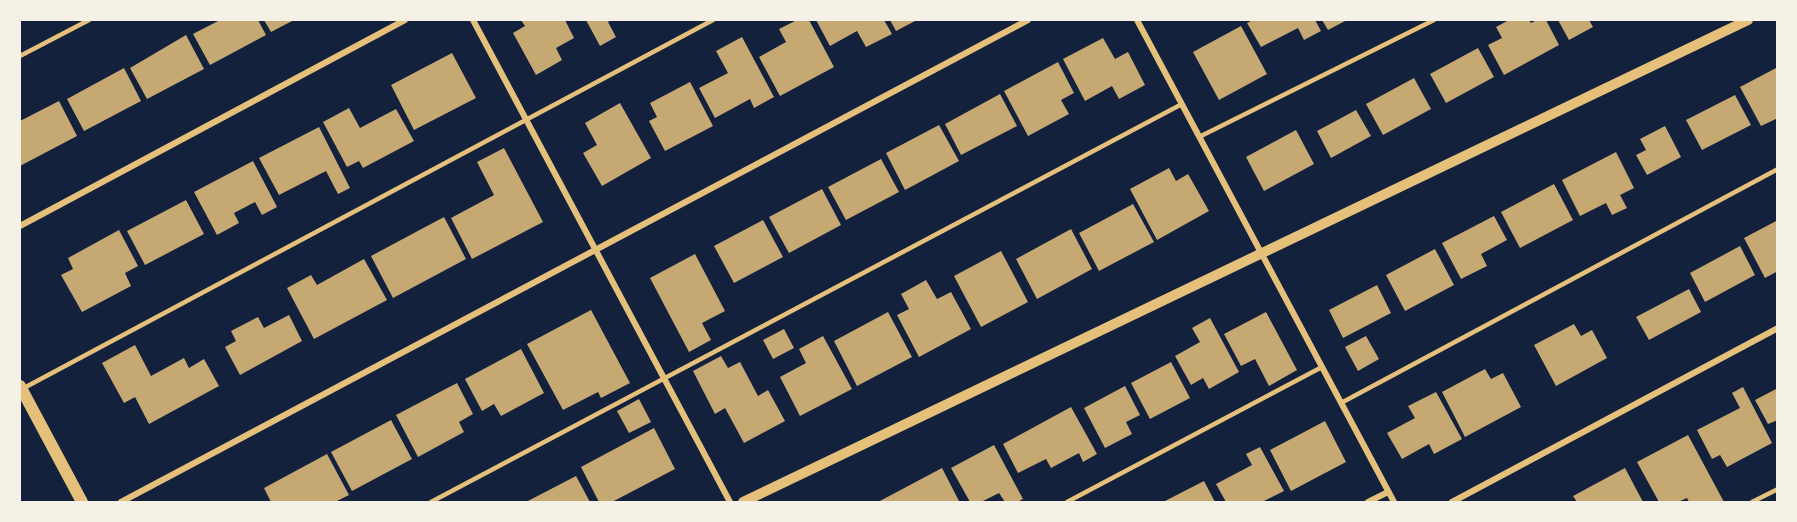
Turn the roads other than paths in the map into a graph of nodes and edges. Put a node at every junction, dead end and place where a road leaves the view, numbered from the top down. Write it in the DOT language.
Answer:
graph roads {
  1 [pos="89,20"];
  2 [pos="405,20"];
  3 [pos="473,20"];
  4 [pos="713,20"];
  5 [pos="1028,20"];
  6 [pos="1434,20"];
  7 [pos="1748,20"];
  8 [pos="1140,21"];
  9 [pos="20,56"];
  10 [pos="1182,104"];
  11 [pos="526,119"];
  12 [pos="1199,137"];
  13 [pos="1778,169"];
  14 [pos="20,226"];
  15 [pos="595,250"];
  16 [pos="1262,253"];
  17 [pos="1778,328"];
  18 [pos="1322,368"];
  19 [pos="664,380"];
  20 [pos="20,389"];
  21 [pos="1341,403"];
  22 [pos="1778,489"];
  23 [pos="1388,492"];
  24 [pos="82,502"];
  25 [pos="121,502"];
  26 [pos="431,502"];
  27 [pos="730,502"];
  28 [pos="743,502"];
  29 [pos="1067,502"];
  30 [pos="1368,502"];
  31 [pos="1394,502"];
  32 [pos="1452,502"];
  33 [pos="1752,502"];
  1 -- 9 [label="lane"];
  2 -- 14 [label="street"];
  3 -- 11 [label="street"];
  4 -- 11 [label="lane"];
  5 -- 15 [label="street"];
  6 -- 12 [label="lane"];
  7 -- 16 [label="street"];
  8 -- 10 [label="street"];
  10 -- 12 [label="street"];
  10 -- 19 [label="lane"];
  11 -- 15 [label="street"];
  11 -- 20 [label="lane"];
  12 -- 16 [label="street"];
  13 -- 21 [label="lane"];
  15 -- 19 [label="street"];
  15 -- 25 [label="street"];
  16 -- 18 [label="street"];
  16 -- 28 [label="street"];
  17 -- 32 [label="street"];
  18 -- 21 [label="street"];
  18 -- 29 [label="lane"];
  19 -- 26 [label="lane"];
  19 -- 27 [label="street"];
  20 -- 24 [label="main road"];
  21 -- 23 [label="street"];
  22 -- 33 [label="lane"];
  23 -- 30 [label="street"];
  23 -- 31 [label="street"];
}
